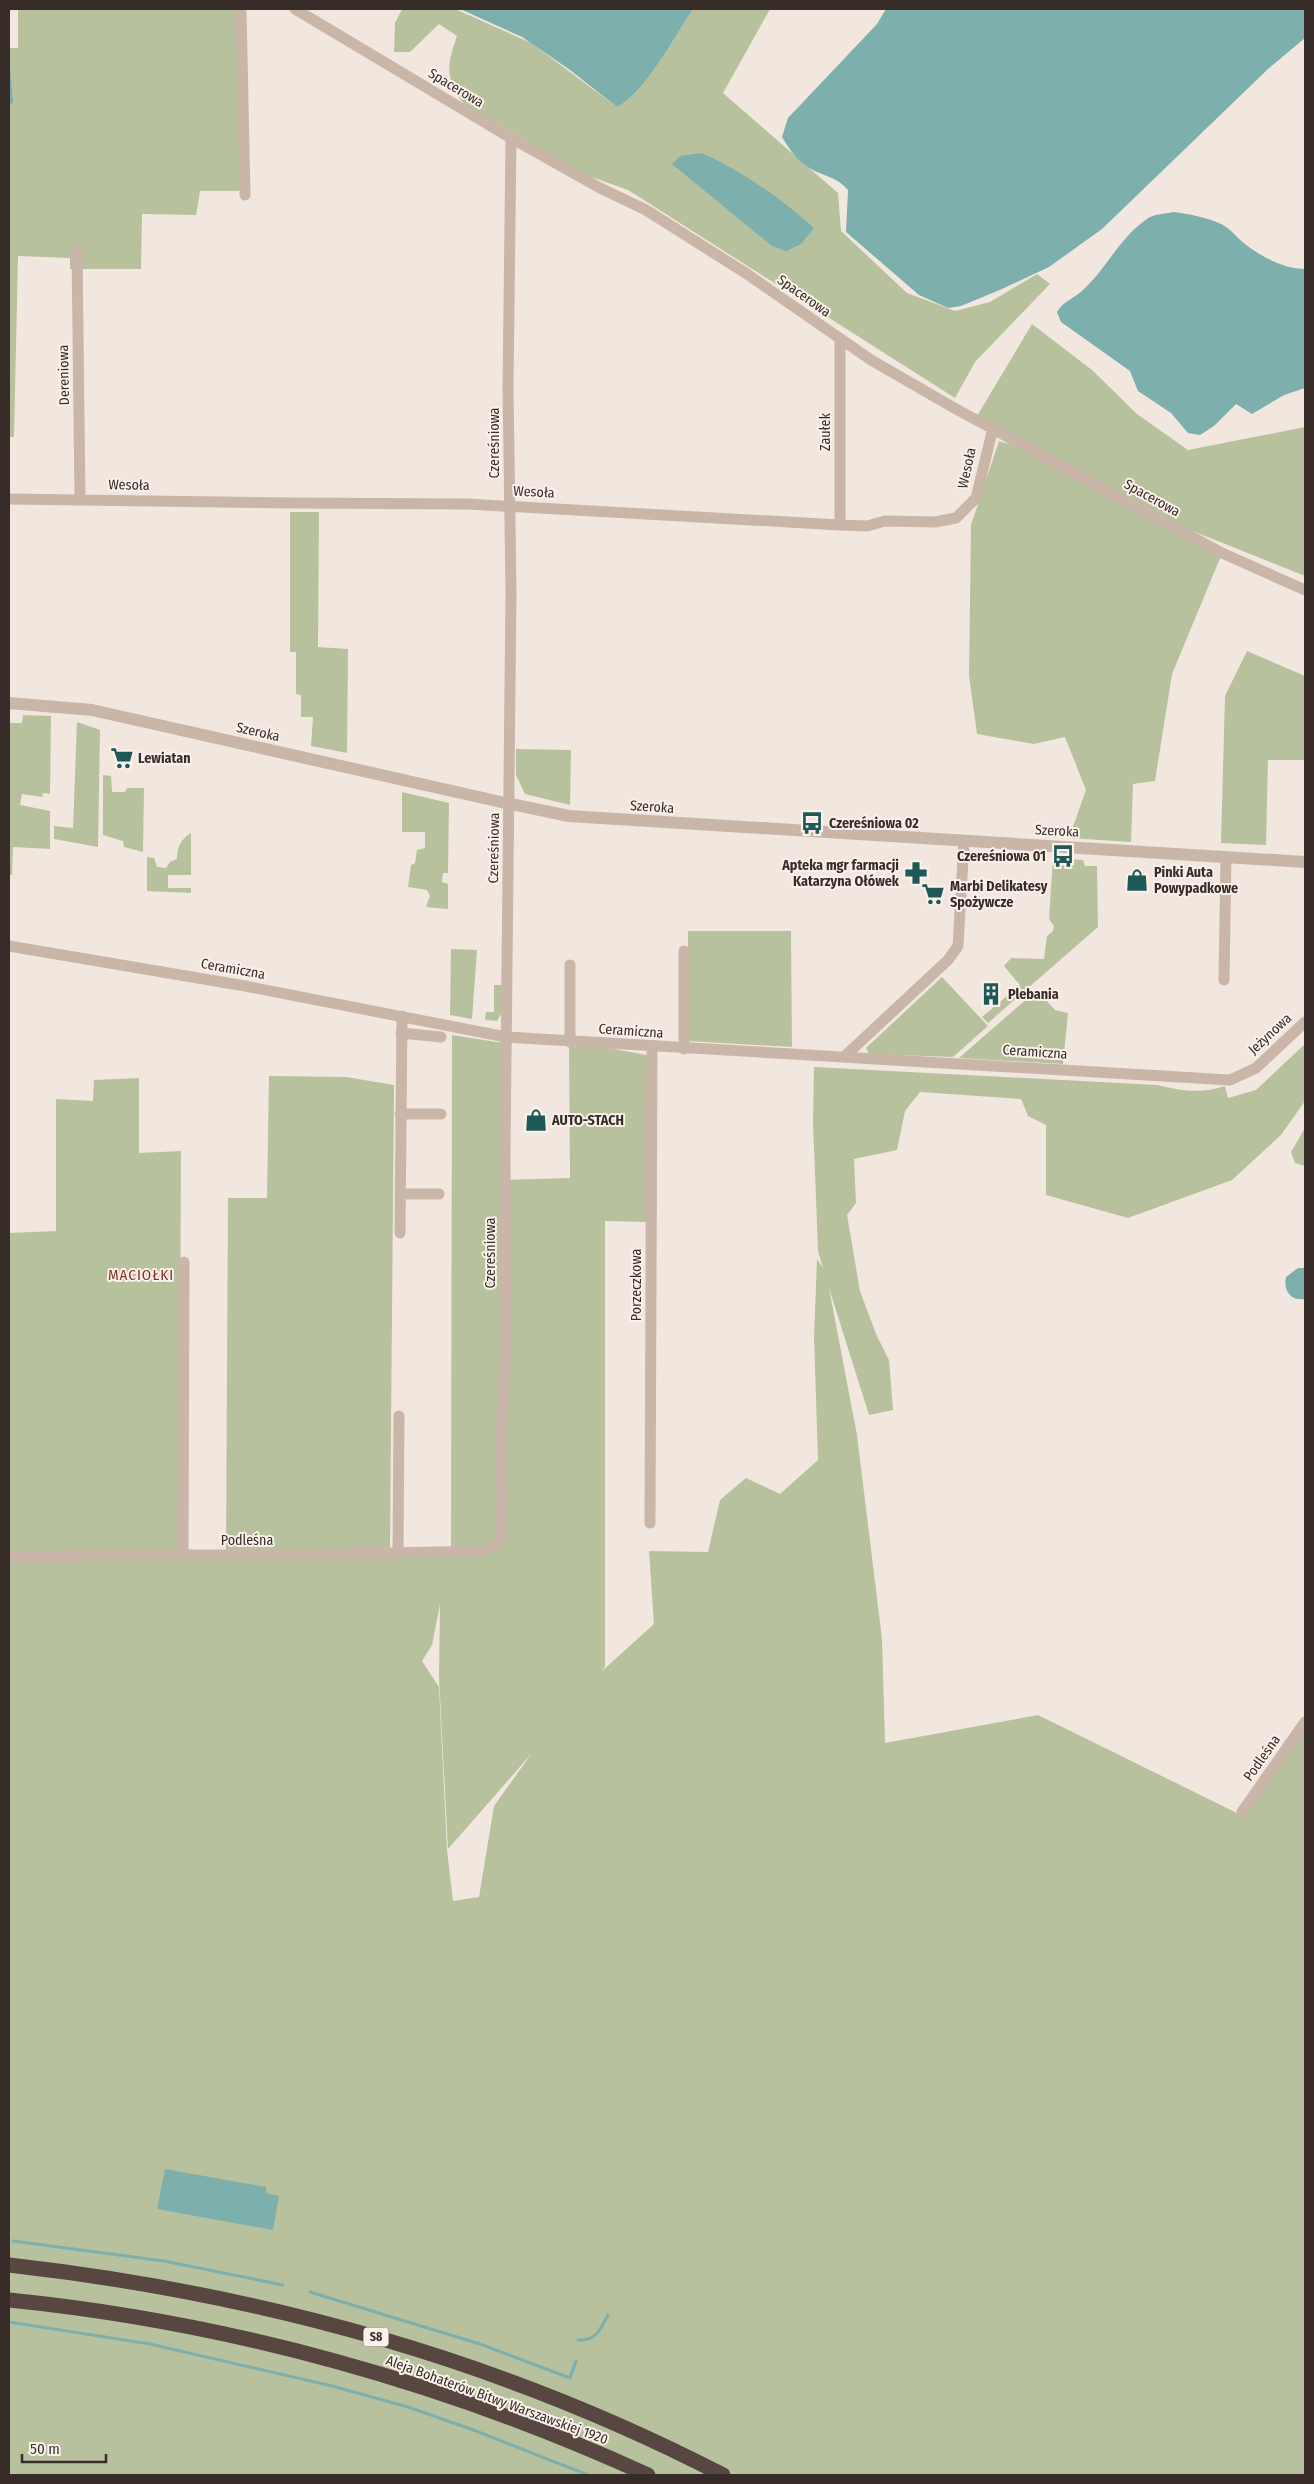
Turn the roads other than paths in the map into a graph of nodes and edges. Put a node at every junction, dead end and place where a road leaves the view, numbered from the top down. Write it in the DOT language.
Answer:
graph roads {
  1 [pos="241,9"];
  2 [pos="295,9"];
  3 [pos="511,138"];
  4 [pos="245,195"];
  5 [pos="77,251"];
  6 [pos="840,339"];
  7 [pos="993,428"];
  8 [pos="9,499"];
  9 [pos="80,499"];
  10 [pos="509,505"];
  11 [pos="840,525"];
  12 [pos="1305,590"];
  13 [pos="9,703"];
  14 [pos="510,804"];
  15 [pos="964,841"];
  16 [pos="1226,857"];
  17 [pos="1305,862"];
  18 [pos="9,946"];
  19 [pos="684,951"];
  20 [pos="570,965"];
  21 [pos="1224,980"];
  22 [pos="402,1016"];
  23 [pos="1305,1022"];
  24 [pos="401,1033"];
  25 [pos="441,1037"];
  26 [pos="506,1037"];
  27 [pos="570,1042"];
  28 [pos="652,1047"];
  29 [pos="684,1049"];
  30 [pos="845,1056"];
  31 [pos="1256,1068"];
  32 [pos="400,1114"];
  33 [pos="441,1114"];
  34 [pos="400,1194"];
  35 [pos="439,1194"];
  36 [pos="400,1233"];
  37 [pos="184,1262"];
  38 [pos="399,1416"];
  39 [pos="650,1523"];
  40 [pos="485,1551"];
  41 [pos="398,1553"];
  42 [pos="183,1555"];
  43 [pos="9,1558"];
  44 [pos="1305,1722"];
  45 [pos="1242,1812"];
  46 [pos="9,2265"];
  47 [pos="9,2300"];
  48 [pos="648,2475"];
  49 [pos="723,2475"];
  1 -- 4 [label="street"];
  2 -- 3 [label="street, Spacerowa"];
  3 -- 6 [label="street, Spacerowa"];
  3 -- 10 [label="street, Czereśniowa"];
  5 -- 9 [label="street, Dereniowa"];
  6 -- 7 [label="street, Spacerowa"];
  6 -- 11 [label="street, Zaułek"];
  7 -- 11 [label="street, Wesoła"];
  7 -- 12 [label="street, Spacerowa"];
  8 -- 9 [label="street, Wesoła"];
  9 -- 10 [label="street, Wesoła"];
  10 -- 11 [label="street, Wesoła"];
  10 -- 14 [label="street, Czereśniowa"];
  13 -- 14 [label="street, Szeroka"];
  14 -- 15 [label="street, Szeroka"];
  14 -- 26 [label="street, Czereśniowa"];
  15 -- 16 [label="street, Szeroka"];
  15 -- 30 [label="street"];
  16 -- 17 [label="street, Szeroka"];
  16 -- 21 [label="street"];
  18 -- 22 [label="street, Ceramiczna"];
  19 -- 29 [label="street"];
  20 -- 27 [label="street"];
  22 -- 24 [label="street"];
  22 -- 26 [label="street, Ceramiczna"];
  23 -- 31 [label="street, Jeżynowa"];
  24 -- 25 [label="street"];
  24 -- 32 [label="street"];
  26 -- 27 [label="street, Ceramiczna"];
  26 -- 40 [label="street, Czereśniowa"];
  27 -- 28 [label="street, Ceramiczna"];
  28 -- 29 [label="street, Ceramiczna"];
  28 -- 39 [label="street, Porzeczkowa"];
  29 -- 30 [label="street, Ceramiczna"];
  30 -- 31 [label="street, Ceramiczna"];
  32 -- 33 [label="street"];
  32 -- 34 [label="street"];
  34 -- 35 [label="street"];
  34 -- 36 [label="street"];
  37 -- 42 [label="street"];
  38 -- 41 [label="street"];
  40 -- 41 [label="street, Podleśna"];
  41 -- 42 [label="street, Podleśna"];
  42 -- 43 [label="street, Podleśna"];
  44 -- 45 [label="street, Podleśna"];
  46 -- 49 [label="highway, Aleja Bohaterów Bitwy Warszawskiej 1920 / S8"];
  47 -- 48 [label="highway, Aleja Bohaterów Bitwy Warszawskiej 1920"];
}
